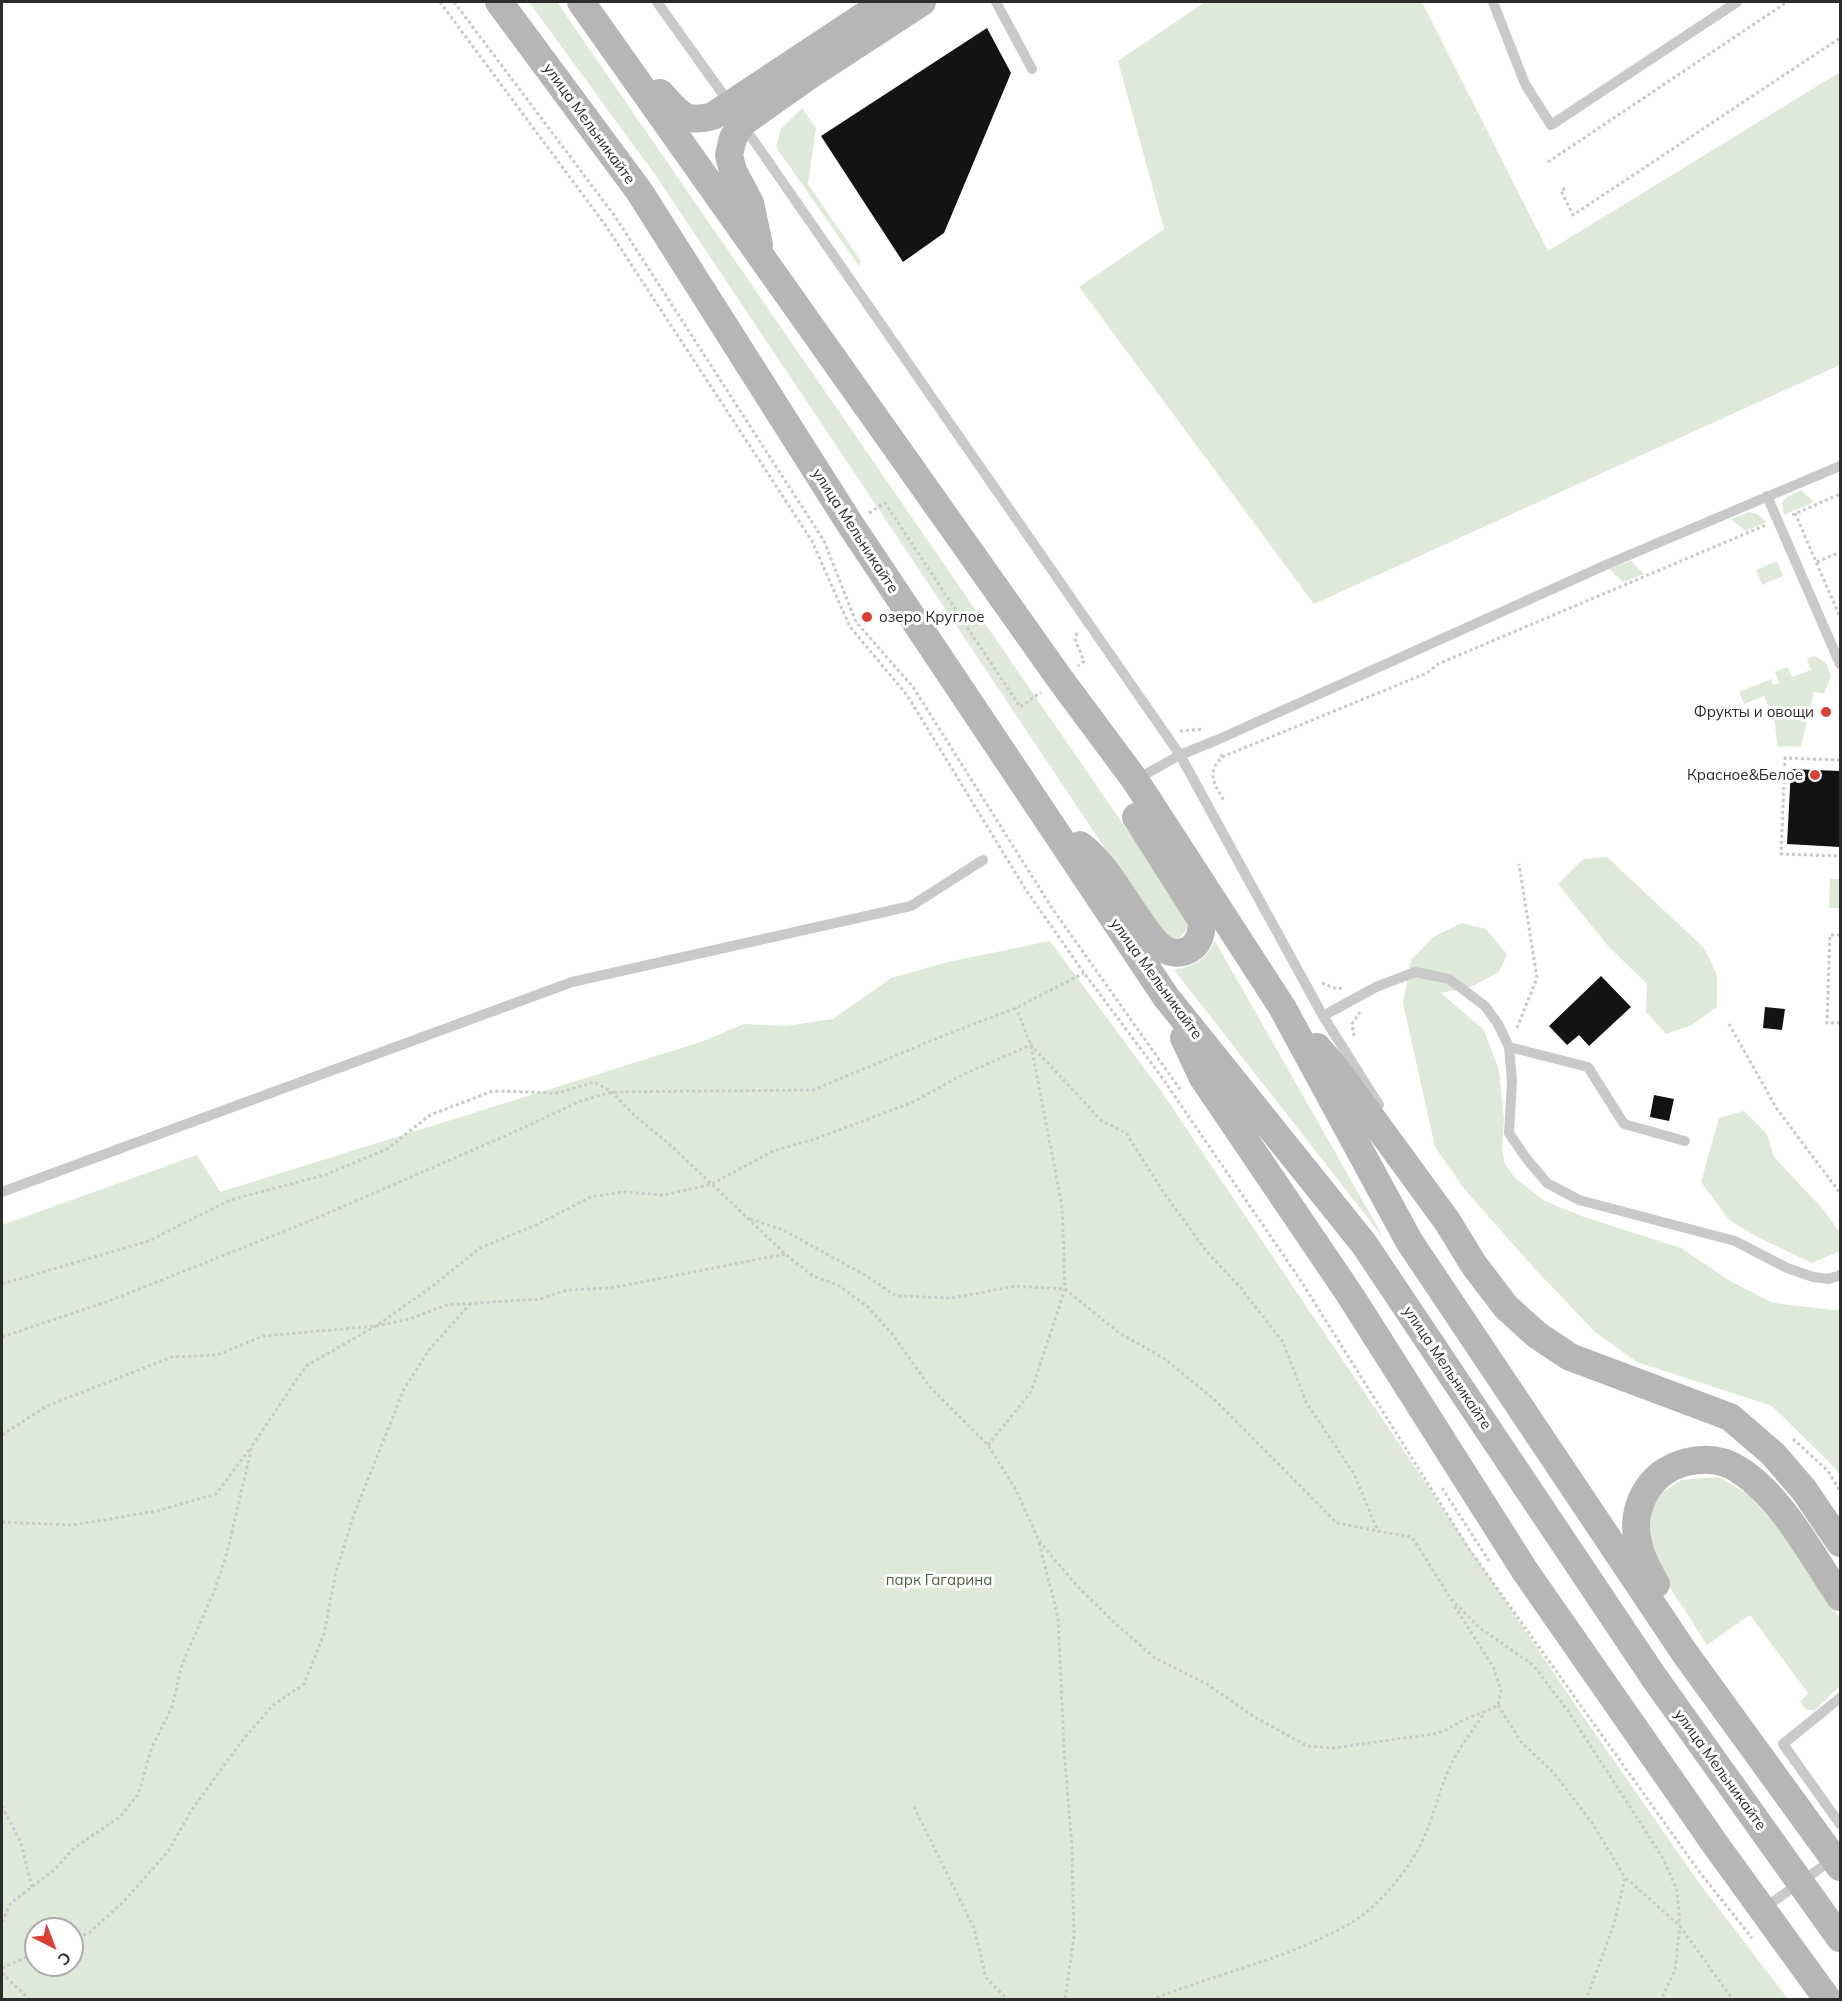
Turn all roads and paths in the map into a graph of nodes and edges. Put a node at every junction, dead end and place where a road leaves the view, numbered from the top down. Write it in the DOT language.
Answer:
graph roads {
  1 [pos="440,2"];
  2 [pos="454,2"];
  3 [pos="499,2"];
  4 [pos="580,2"];
  5 [pos="657,2"];
  6 [pos="885,2"];
  7 [pos="922,2"];
  8 [pos="996,2"];
  9 [pos="1492,2"];
  10 [pos="1737,2"];
  11 [pos="1787,2"];
  12 [pos="1840,38"];
  13 [pos="626,67"];
  14 [pos="1032,69"];
  15 [pos="736,114"];
  16 [pos="1548,162"];
  17 [pos="1565,188"];
  18 [pos="761,256"];
  19 [pos="1840,466"];
  20 [pos="1840,494"];
  21 [pos="1767,496"];
  22 [pos="1796,513"];
  23 [pos="1777,520"];
  24 [pos="1840,552"];
  25 [pos="1817,562"];
  26 [pos="1839,607"];
  27 [pos="1840,617"];
  28 [pos="1840,664"];
  29 [pos="1073,698"];
  30 [pos="1180,754"];
  31 [pos="1222,758"];
  32 [pos="1840,760"];
  33 [pos="1135,780"];
  34 [pos="1047,821"];
  35 [pos="1840,856"];
  36 [pos="983,860"];
  37 [pos="1518,864"];
  38 [pos="1840,935"];
  39 [pos="1084,973"];
  40 [pos="1166,998"];
  41 [pos="1282,1007"];
  42 [pos="1016,1008"];
  43 [pos="1323,1016"];
  44 [pos="1840,1023"];
  45 [pos="1729,1024"];
  46 [pos="1031,1045"];
  47 [pos="1509,1047"];
  48 [pos="612,1092"];
  49 [pos="1184,1094"];
  50 [pos="1685,1141"];
  51 [pos="712,1184"];
  52 [pos="2,1192"];
  53 [pos="1840,1193"];
  54 [pos="748,1218"];
  55 [pos="1447,1221"];
  56 [pos="785,1254"];
  57 [pos="1840,1275"];
  58 [pos="2,1284"];
  59 [pos="1065,1289"];
  60 [pos="472,1302"];
  61 [pos="376,1326"];
  62 [pos="2,1337"];
  63 [pos="2,1435"];
  64 [pos="988,1445"];
  65 [pos="252,1446"];
  66 [pos="1439,1482"];
  67 [pos="2,1522"];
  68 [pos="1378,1531"];
  69 [pos="1039,1541"];
  70 [pos="1840,1543"];
  71 [pos="1489,1562"];
  72 [pos="1840,1597"];
  73 [pos="1451,1599"];
  74 [pos="1684,1652"];
  75 [pos="1840,1698"];
  76 [pos="1498,1705"];
  77 [pos="1484,1714"];
  78 [pos="2,1806"];
  79 [pos="914,1808"];
  80 [pos="1840,1824"];
  81 [pos="1840,1854"];
  82 [pos="1840,1867"];
  83 [pos="1625,1878"];
  84 [pos="32,1887"];
  85 [pos="1763,1910"];
  86 [pos="2,1922"];
  87 [pos="1680,1926"];
  88 [pos="84,1935"];
  89 [pos="1840,1938"];
  90 [pos="1758,1945"];
  91 [pos="24,1958"];
  92 [pos="2,1968"];
  93 [pos="2,1973"];
  94 [pos="30,2000"];
  95 [pos="1008,2000"];
  96 [pos="1065,2000"];
  97 [pos="1151,2000"];
  98 [pos="1586,2000"];
  99 [pos="1661,2000"];
  100 [pos="1733,2000"];
  101 [pos="1828,2000"];
  1 -- 39 [label="path"];
  2 -- 49 [label="path"];
  3 -- 34 [label="main road, улица Мельникайте"];
  4 -- 13 [label="main road"];
  5 -- 15 [label="lane"];
  6 -- 15 [label="main road"];
  7 -- 15 [label="main road"];
  8 -- 14 [label="lane"];
  9 -- 10 [label="lane"];
  11 -- 16 [label="path"];
  12 -- 17 [label="path"];
  13 -- 15 [label="main road"];
  13 -- 18 [label="main road"];
  15 -- 18 [label="main road"];
  15 -- 30 [label="lane"];
  18 -- 29 [label="main road"];
  19 -- 21 [label="lane"];
  20 -- 22 [label="path"];
  21 -- 23 [label="lane"];
  21 -- 30 [label="lane"];
  22 -- 23 [label="path"];
  22 -- 25 [label="path"];
  23 -- 28 [label="lane"];
  23 -- 31 [label="path"];
  24 -- 25 [label="path"];
  25 -- 26 [label="path"];
  26 -- 27 [label="path"];
  29 -- 33 [label="main road"];
  29 -- 34 [label="main road"];
  30 -- 33 [label="lane"];
  30 -- 43 [label="lane"];
  32 -- 35 [label="path"];
  33 -- 41 [label="main road"];
  34 -- 40 [label="main road, улица Мельникайте"];
  36 -- 52 [label="lane"];
  37 -- 47 [label="path"];
  38 -- 44 [label="path"];
  39 -- 42 [label="path"];
  39 -- 90 [label="path"];
  40 -- 85 [label="main road"];
  40 -- 89 [label="main road, улица Мельникайте"];
  41 -- 55 [label="main road"];
  41 -- 74 [label="main road"];
  42 -- 46 [label="path"];
  42 -- 48 [label="path"];
  43 -- 47 [label="lane"];
  43 -- 55 [label="lane"];
  45 -- 53 [label="path"];
  46 -- 51 [label="path"];
  46 -- 59 [label="path"];
  46 -- 68 [label="path"];
  47 -- 50 [label="lane"];
  47 -- 57 [label="lane"];
  48 -- 51 [label="path"];
  48 -- 58 [label="path"];
  48 -- 62 [label="path"];
  51 -- 54 [label="path"];
  51 -- 61 [label="path"];
  54 -- 56 [label="path"];
  54 -- 59 [label="path"];
  55 -- 70 [label="main road"];
  56 -- 60 [label="path"];
  56 -- 64 [label="path"];
  59 -- 64 [label="path"];
  59 -- 68 [label="path"];
  60 -- 61 [label="path"];
  60 -- 88 [label="path"];
  61 -- 63 [label="path"];
  61 -- 65 [label="path"];
  64 -- 69 [label="path"];
  65 -- 67 [label="path"];
  65 -- 84 [label="path"];
  66 -- 71 [label="path"];
  68 -- 73 [label="path"];
  69 -- 77 [label="path"];
  69 -- 96 [label="path"];
  72 -- 74 [label="main road"];
  73 -- 76 [label="path"];
  73 -- 87 [label="path"];
  74 -- 82 [label="main road"];
  75 -- 80 [label="lane"];
  76 -- 77 [label="path"];
  76 -- 83 [label="path"];
  77 -- 97 [label="path"];
  78 -- 84 [label="path"];
  79 -- 95 [label="path"];
  81 -- 85 [label="lane"];
  83 -- 87 [label="path"];
  83 -- 98 [label="path"];
  84 -- 86 [label="path"];
  85 -- 101 [label="main road"];
  87 -- 99 [label="path"];
  87 -- 100 [label="path"];
  91 -- 92 [label="path"];
  93 -- 94 [label="path"];
}
